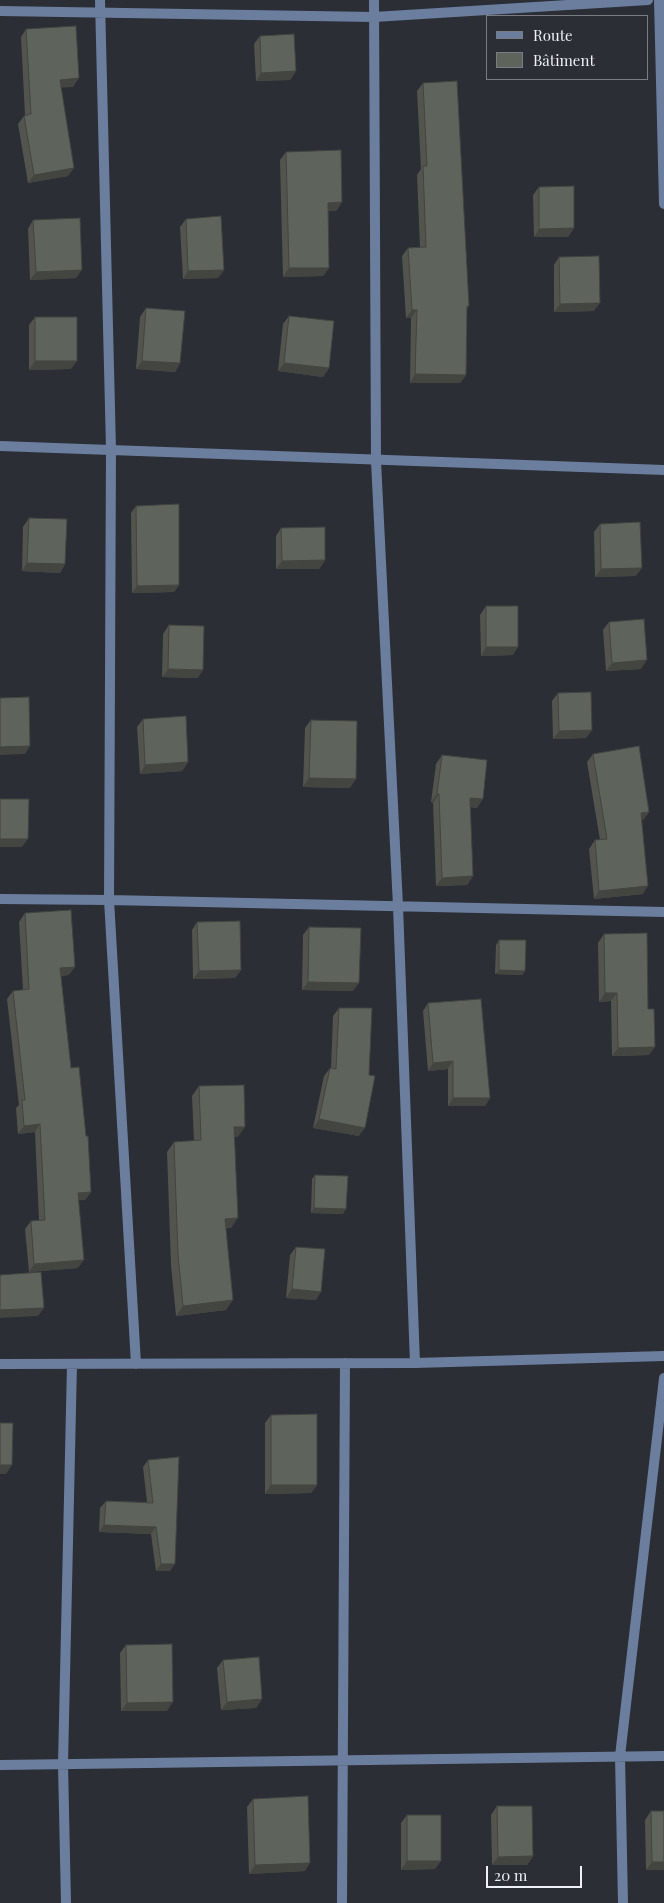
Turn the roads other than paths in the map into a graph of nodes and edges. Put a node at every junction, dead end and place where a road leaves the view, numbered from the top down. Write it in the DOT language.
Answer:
graph roads {
  1 [pos="100,0"];
  2 [pos="374,0"];
  3 [pos="648,0"];
  4 [pos="659,0"];
  5 [pos="0,12"];
  6 [pos="100,13"];
  7 [pos="374,17"];
  8 [pos="664,204"];
  9 [pos="0,446"];
  10 [pos="110,449"];
  11 [pos="376,461"];
  12 [pos="664,470"];
  13 [pos="0,899"];
  14 [pos="109,900"];
  15 [pos="398,906"];
  16 [pos="664,912"];
  17 [pos="664,1356"];
  18 [pos="345,1363"];
  19 [pos="415,1363"];
  20 [pos="0,1364"];
  21 [pos="72,1364"];
  22 [pos="136,1364"];
  23 [pos="664,1378"];
  24 [pos="620,1756"];
  25 [pos="664,1756"];
  26 [pos="342,1760"];
  27 [pos="63,1764"];
  28 [pos="0,1765"];
  29 [pos="66,1903"];
  30 [pos="342,1903"];
  31 [pos="624,1903"];
  1 -- 6 [label="street"];
  2 -- 7 [label="street"];
  3 -- 7 [label="street"];
  4 -- 8 [label="street"];
  5 -- 6 [label="street"];
  6 -- 7 [label="street"];
  6 -- 10 [label="street"];
  7 -- 11 [label="street"];
  9 -- 10 [label="street"];
  10 -- 11 [label="street"];
  10 -- 14 [label="street"];
  11 -- 12 [label="street"];
  11 -- 15 [label="street"];
  13 -- 14 [label="street"];
  14 -- 15 [label="street"];
  14 -- 22 [label="street"];
  15 -- 16 [label="street"];
  15 -- 19 [label="street"];
  17 -- 19 [label="street"];
  18 -- 19 [label="street"];
  18 -- 22 [label="street"];
  18 -- 26 [label="street"];
  20 -- 21 [label="street"];
  21 -- 22 [label="street"];
  21 -- 27 [label="street"];
  23 -- 24 [label="street"];
  24 -- 25 [label="street"];
  24 -- 26 [label="street"];
  24 -- 31 [label="street"];
  26 -- 27 [label="street"];
  26 -- 30 [label="street"];
  27 -- 28 [label="street"];
  27 -- 29 [label="street"];
}
